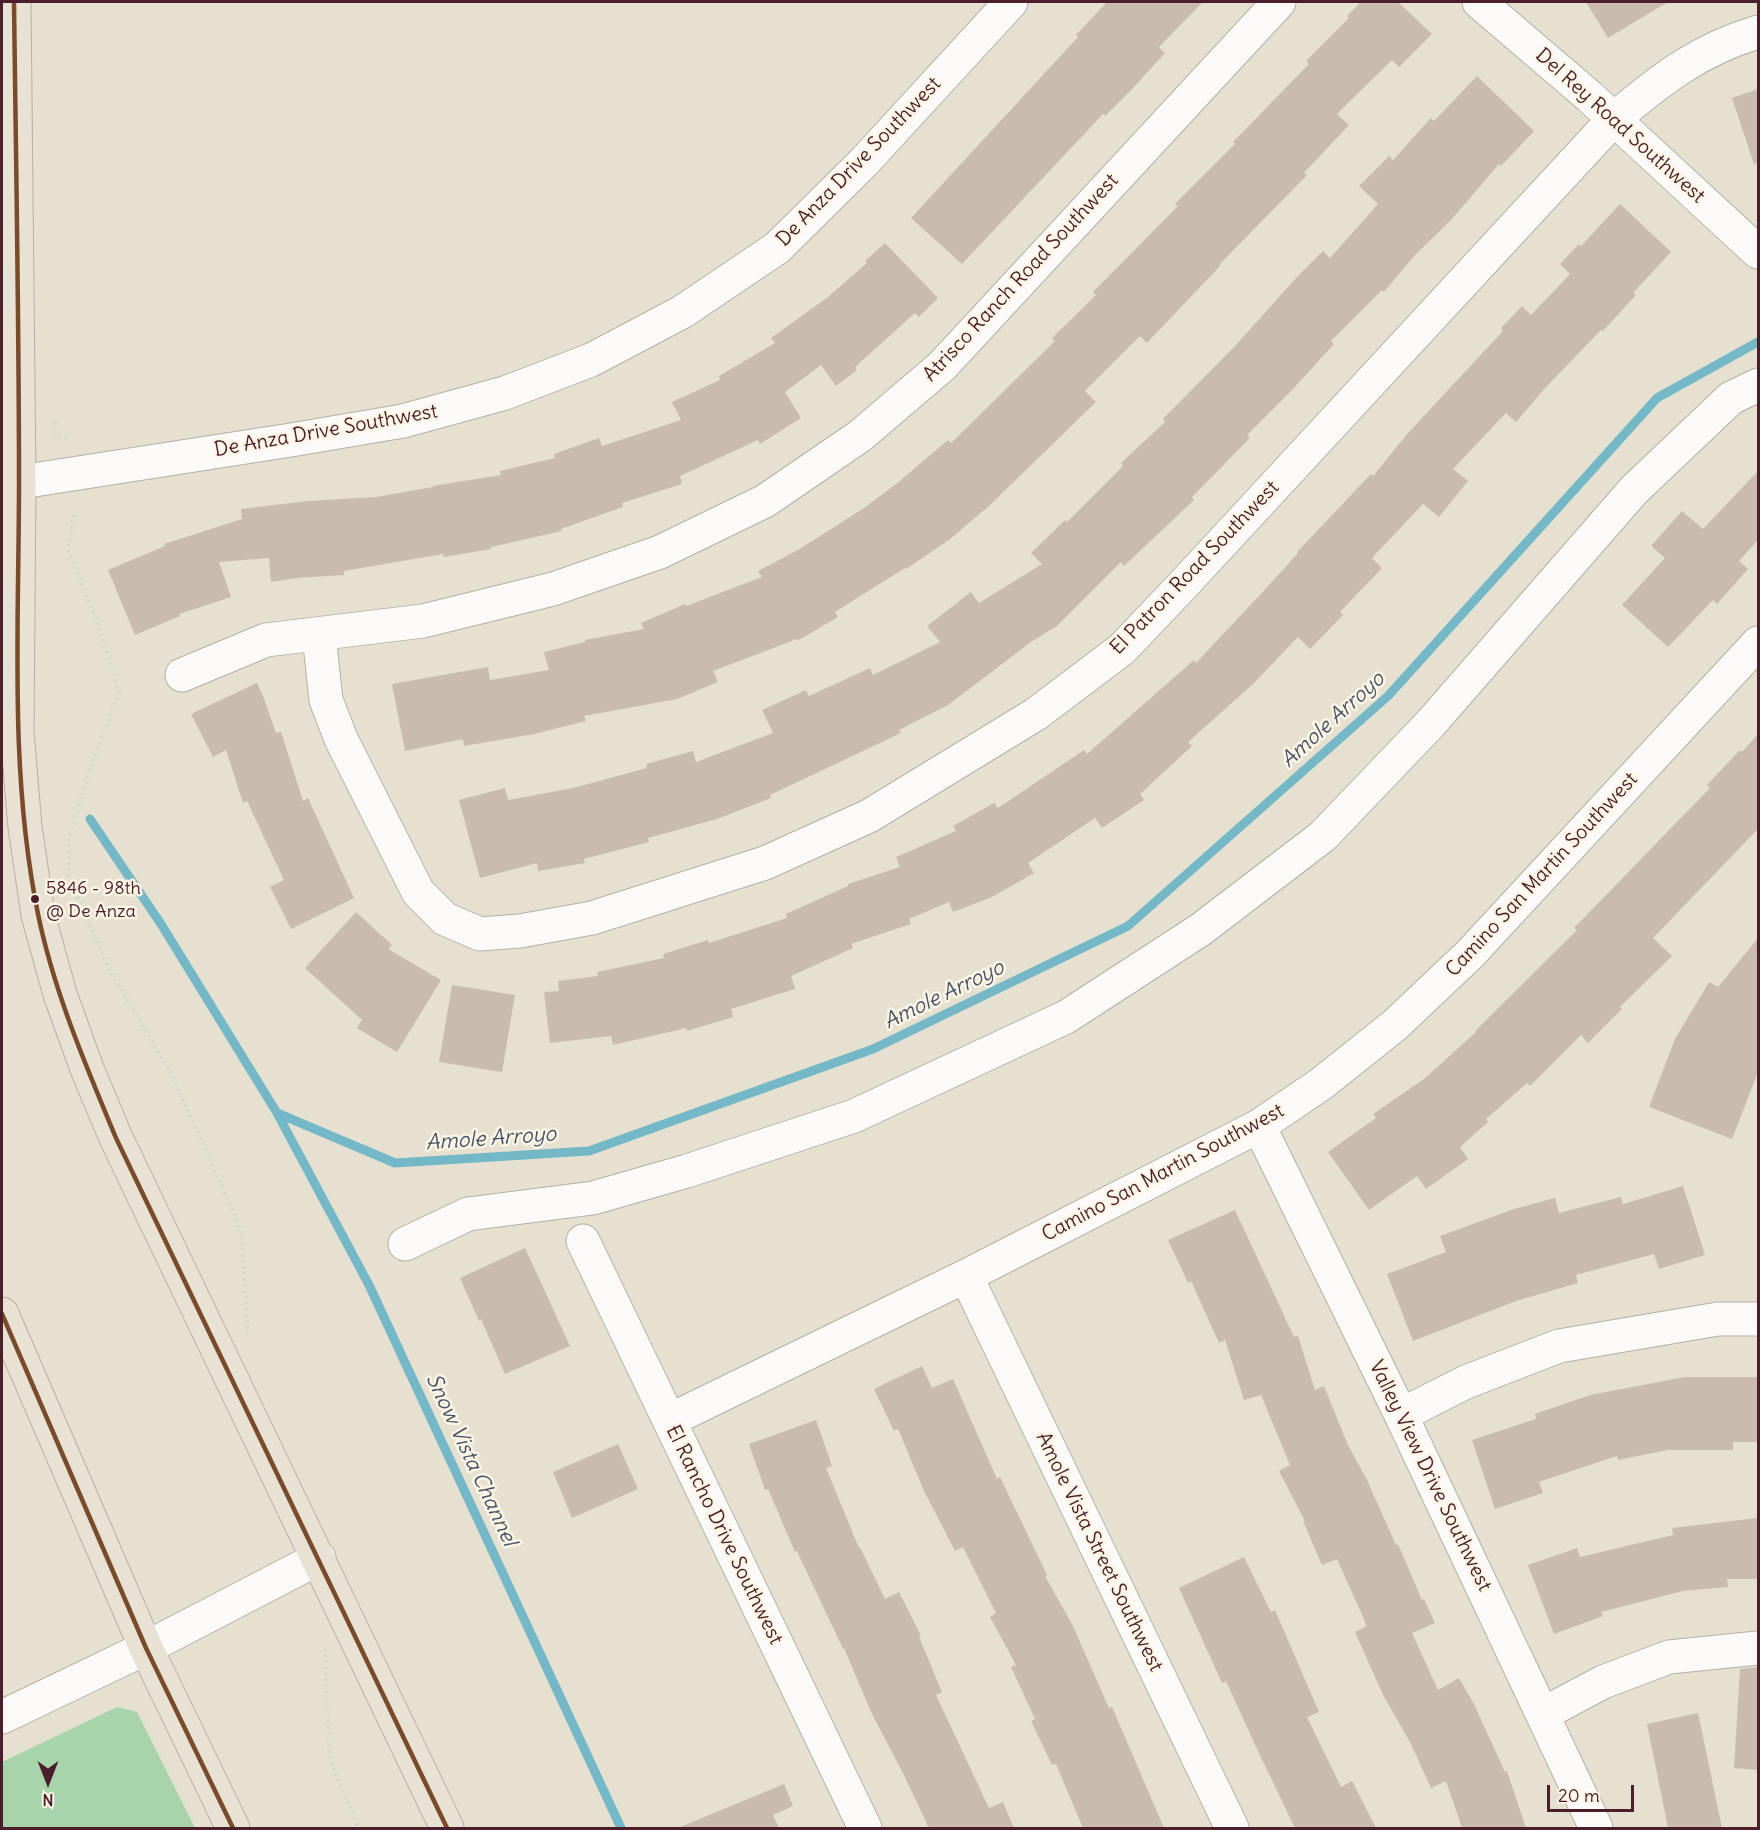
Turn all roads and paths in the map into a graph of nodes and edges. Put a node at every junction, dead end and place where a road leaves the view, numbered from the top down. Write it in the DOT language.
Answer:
graph roads {
  1 [pos="14,2"];
  2 [pos="1011,2"];
  3 [pos="1279,2"];
  4 [pos="1479,2"];
  5 [pos="1758,32"];
  6 [pos="1614,119"];
  7 [pos="1758,252"];
  8 [pos="1758,385"];
  9 [pos="55,422"];
  10 [pos="69,438"];
  11 [pos="10,483"];
  12 [pos="74,515"];
  13 [pos="319,635"];
  14 [pos="1758,643"];
  15 [pos="182,675"];
  16 [pos="1259,1126"];
  17 [pos="583,1241"];
  18 [pos="405,1244"];
  19 [pos="966,1276"];
  20 [pos="1758,1307"];
  21 [pos="2,1314"];
  22 [pos="1758,1319"];
  23 [pos="248,1341"];
  24 [pos="1401,1415"];
  25 [pos="670,1420"];
  26 [pos="319,1558"];
  27 [pos="325,1646"];
  28 [pos="146,1648"];
  29 [pos="1758,1648"];
  30 [pos="1543,1714"];
  31 [pos="2,1717"];
  32 [pos="233,1828"];
  33 [pos="359,1828"];
  34 [pos="447,1828"];
  35 [pos="865,1828"];
  36 [pos="1232,1828"];
  37 [pos="1596,1828"];
  1 -- 11 [label="main road"];
  2 -- 11 [label="street, De Anza Drive Southwest"];
  3 -- 13 [label="street, Atrisco Ranch Road Southwest"];
  4 -- 6 [label="street, Del Rey Road Southwest"];
  5 -- 6 [label="street, El Patron Road Southwest"];
  6 -- 7 [label="street, Del Rey Road Southwest"];
  6 -- 13 [label="street, El Patron Road Southwest"];
  8 -- 18 [label="street"];
  9 -- 10 [label="path"];
  11 -- 26 [label="main road"];
  12 -- 23 [label="path"];
  13 -- 15 [label="street, Atrisco Ranch Road Southwest"];
  14 -- 16 [label="street, Camino San Martin Southwest"];
  16 -- 19 [label="street, Camino San Martin Southwest"];
  16 -- 24 [label="street, Valley View Drive Southwest"];
  17 -- 25 [label="street, El Rancho Drive Southwest"];
  19 -- 25 [label="street, Camino San Martin Southwest"];
  19 -- 36 [label="street, Amole Vista Street Southwest"];
  20 -- 22 [label="street"];
  21 -- 28 [label="main road"];
  22 -- 24 [label="street"];
  24 -- 30 [label="street, Valley View Drive Southwest"];
  25 -- 35 [label="street, El Rancho Drive Southwest"];
  26 -- 28 [label="street"];
  26 -- 34 [label="main road"];
  27 -- 33 [label="path"];
  28 -- 31 [label="street"];
  28 -- 32 [label="main road"];
  29 -- 30 [label="street"];
  30 -- 37 [label="street, Valley View Drive Southwest"];
}
